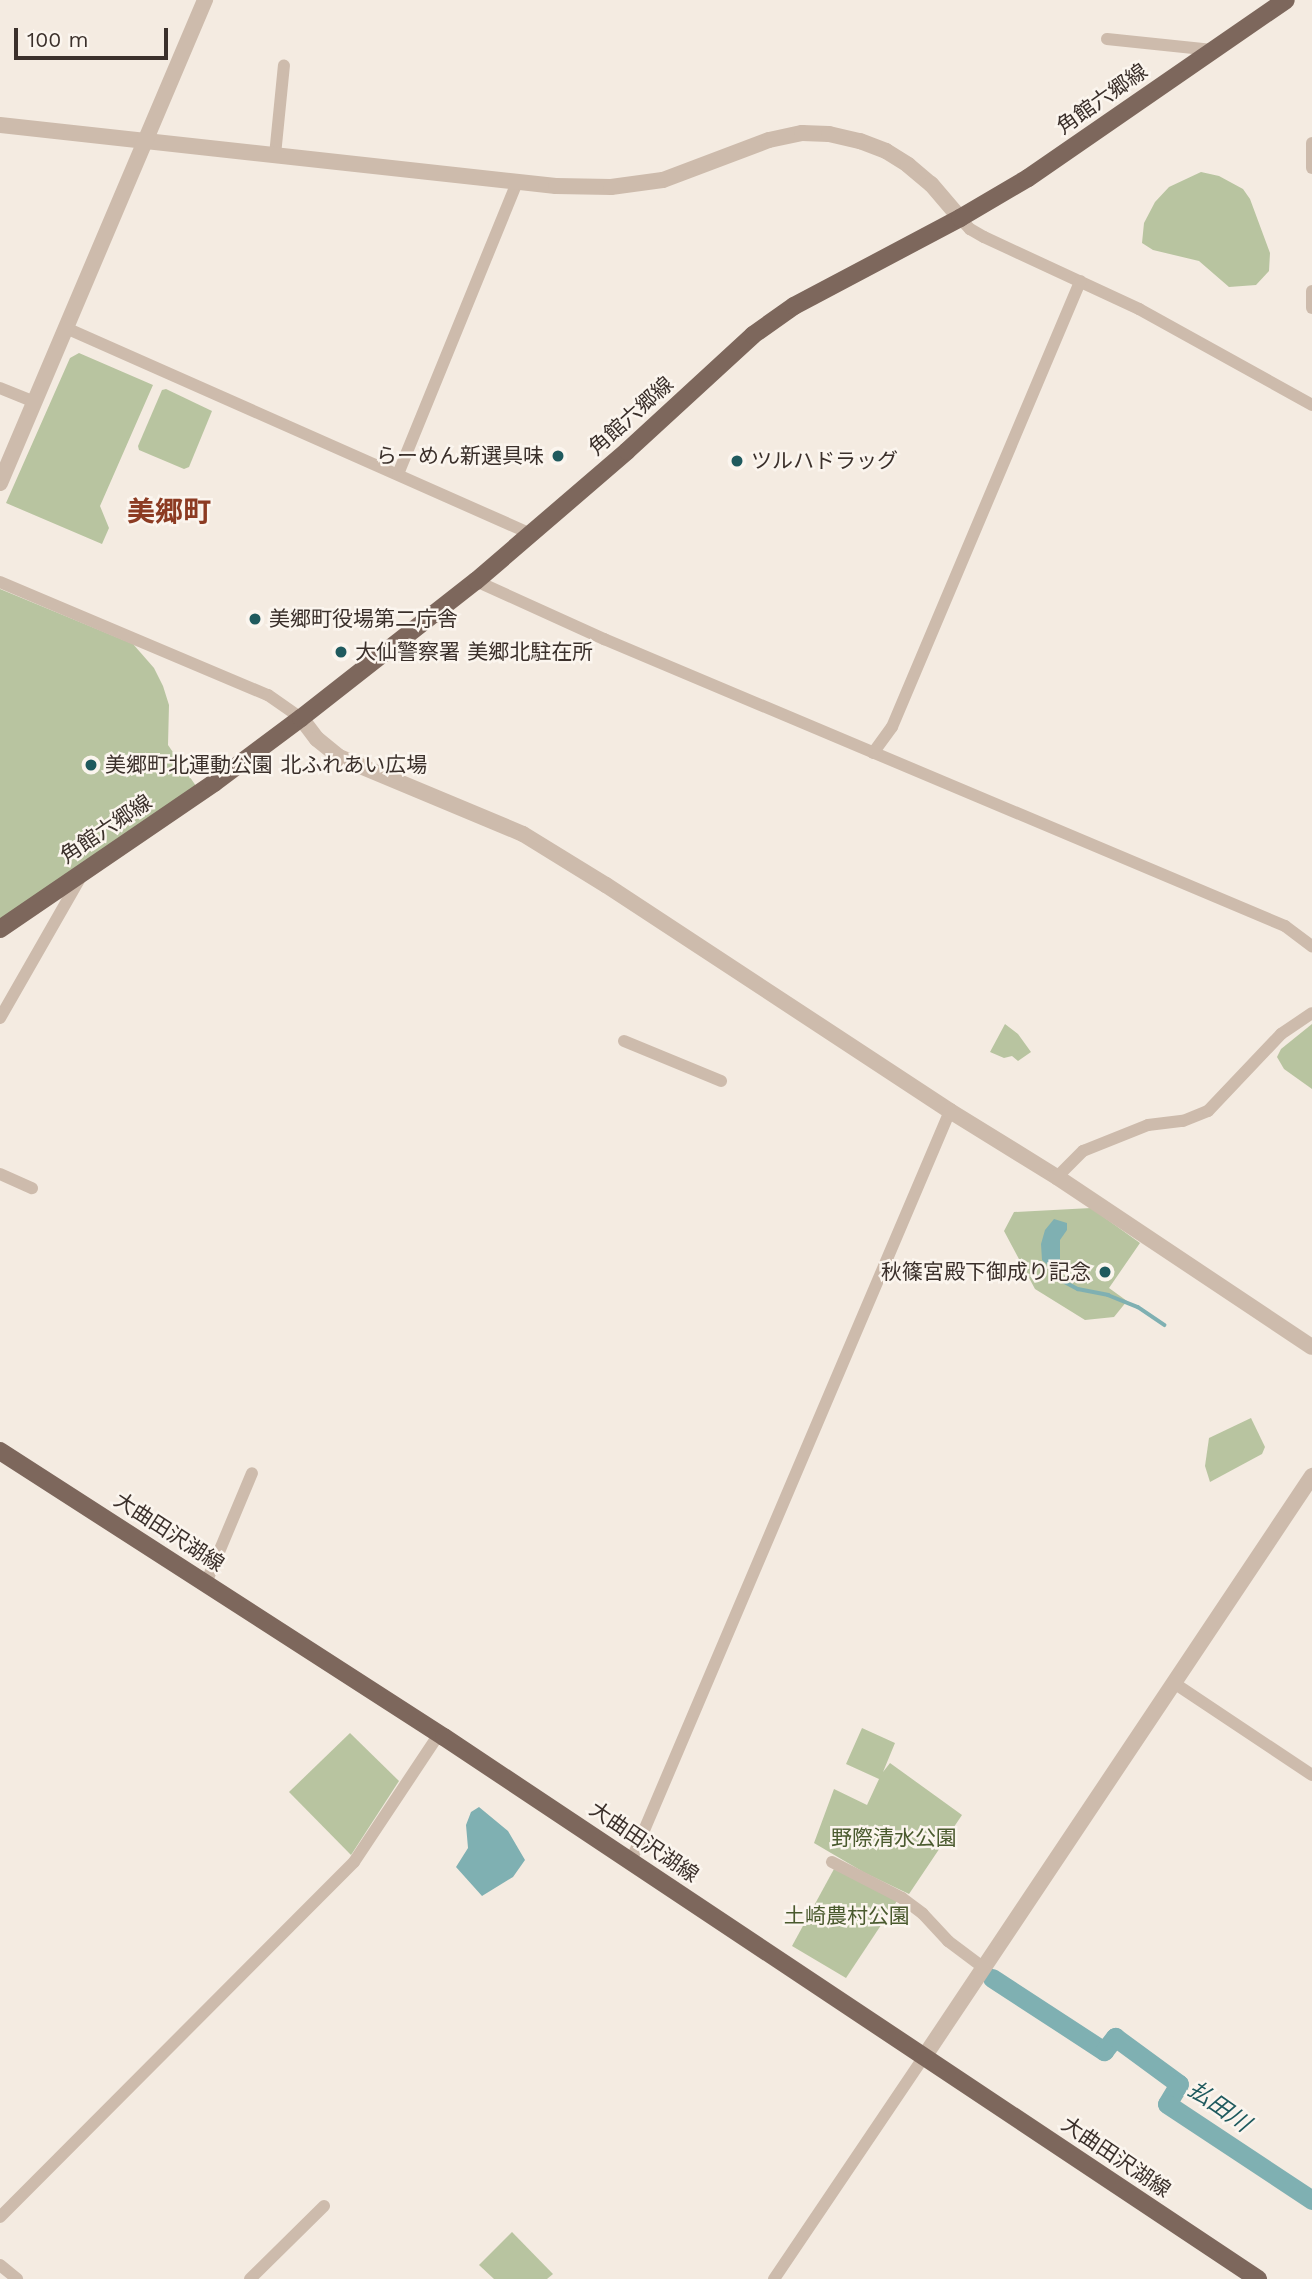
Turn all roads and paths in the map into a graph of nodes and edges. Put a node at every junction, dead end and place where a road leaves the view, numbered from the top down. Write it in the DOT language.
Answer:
graph roads {
  1 [pos="205,0"];
  2 [pos="1286,0"];
  3 [pos="1107,39"];
  4 [pos="1212,50"];
  5 [pos="284,65"];
  6 [pos="0,125"];
  7 [pos="146,141"];
  8 [pos="1312,143"];
  9 [pos="275,155"];
  10 [pos="1312,168"];
  11 [pos="517,182"];
  12 [pos="960,218"];
  13 [pos="1080,281"];
  14 [pos="1312,291"];
  15 [pos="1312,308"];
  16 [pos="66,328"];
  17 [pos="0,388"];
  18 [pos="34,402"];
  19 [pos="1312,405"];
  20 [pos="398,474"];
  21 [pos="0,483"];
  22 [pos="531,534"];
  23 [pos="476,581"];
  24 [pos="0,582"];
  25 [pos="302,718"];
  26 [pos="873,753"];
  27 [pos="84,871"];
  28 [pos="0,929"];
  29 [pos="1312,946"];
  30 [pos="1312,1013"];
  31 [pos="0,1018"];
  32 [pos="624,1041"];
  33 [pos="721,1081"];
  34 [pos="950,1111"];
  35 [pos="0,1174"];
  36 [pos="1057,1177"];
  37 [pos="32,1188"];
  38 [pos="1312,1348"];
  39 [pos="0,1451"];
  40 [pos="252,1474"];
  41 [pos="1312,1476"];
  42 [pos="206,1583"];
  43 [pos="1174,1683"];
  44 [pos="439,1734"];
  45 [pos="1312,1775"];
  46 [pos="631,1861"];
  47 [pos="832,1862"];
  48 [pos="984,1968"];
  49 [pos="925,2057"];
  50 [pos="324,2206"];
  51 [pos="0,2217"];
  52 [pos="0,2264"];
  53 [pos="17,2279"];
  54 [pos="250,2279"];
  55 [pos="774,2279"];
  56 [pos="1258,2279"];
  1 -- 7 [label="street"];
  2 -- 4 [label="main road, 角館六郷線"];
  3 -- 4 [label="street"];
  4 -- 12 [label="main road, 角館六郷線"];
  5 -- 9 [label="street"];
  6 -- 7 [label="street"];
  7 -- 9 [label="street"];
  7 -- 16 [label="street"];
  8 -- 10 [label="street"];
  9 -- 11 [label="street"];
  11 -- 12 [label="street"];
  11 -- 20 [label="street"];
  12 -- 13 [label="street"];
  12 -- 22 [label="main road, 角館六郷線"];
  13 -- 19 [label="street"];
  13 -- 26 [label="street"];
  14 -- 15 [label="street"];
  16 -- 18 [label="street"];
  16 -- 20 [label="street"];
  17 -- 18 [label="street"];
  18 -- 21 [label="street"];
  20 -- 22 [label="street"];
  22 -- 23 [label="main road, 角館六郷線"];
  23 -- 25 [label="main road, 角館六郷線"];
  23 -- 26 [label="street"];
  24 -- 25 [label="street"];
  25 -- 27 [label="main road, 角館六郷線"];
  25 -- 34 [label="street"];
  26 -- 29 [label="street"];
  27 -- 28 [label="main road, 角館六郷線"];
  27 -- 31 [label="street"];
  30 -- 36 [label="street"];
  32 -- 33 [label="street"];
  34 -- 36 [label="street"];
  34 -- 46 [label="street"];
  35 -- 37 [label="street"];
  36 -- 38 [label="street"];
  39 -- 42 [label="main road, 大曲田沢湖線"];
  40 -- 42 [label="street"];
  41 -- 43 [label="street"];
  42 -- 44 [label="main road, 大曲田沢湖線"];
  43 -- 45 [label="street"];
  43 -- 48 [label="street"];
  44 -- 46 [label="main road, 大曲田沢湖線"];
  44 -- 51 [label="street"];
  46 -- 49 [label="main road, 大曲田沢湖線"];
  47 -- 48 [label="street"];
  48 -- 49 [label="street"];
  49 -- 55 [label="street"];
  49 -- 56 [label="main road, 大曲田沢湖線"];
  50 -- 54 [label="street"];
  52 -- 53 [label="street"];
}
